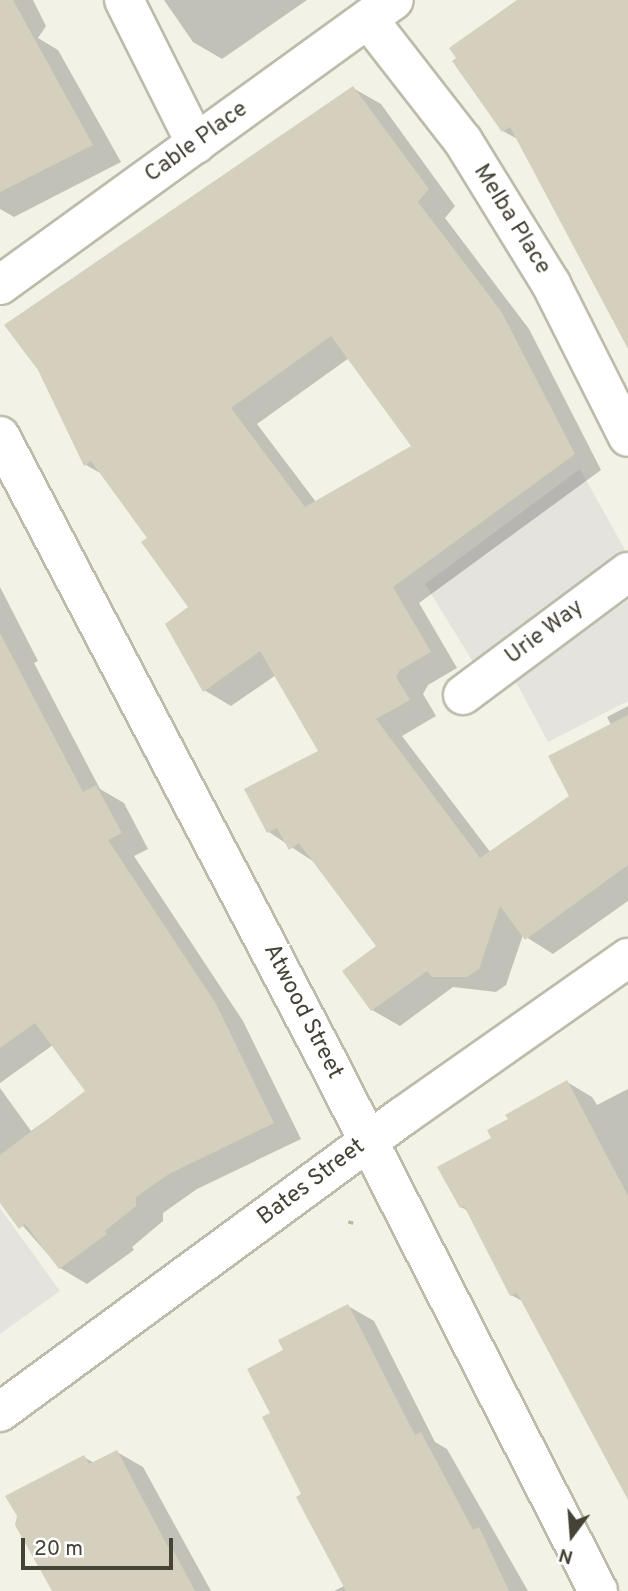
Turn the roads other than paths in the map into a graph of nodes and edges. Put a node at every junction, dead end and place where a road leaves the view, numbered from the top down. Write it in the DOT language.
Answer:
graph roads {
  1 [pos="124,0"];
  2 [pos="381,10"];
  3 [pos="196,144"];
  4 [pos="0,285"];
  5 [pos="0,436"];
  6 [pos="628,437"];
  7 [pos="628,572"];
  8 [pos="463,695"];
  9 [pos="626,964"];
  10 [pos="367,1142"];
  11 [pos="0,1412"];
  12 [pos="598,1591"];
  1 -- 3 [label="street"];
  2 -- 3 [label="street, Cable Place"];
  2 -- 6 [label="street, Melba Place"];
  3 -- 4 [label="street, Cable Place"];
  5 -- 10 [label="street, Atwood Street"];
  7 -- 8 [label="street, Urie Way"];
  9 -- 10 [label="street, Bates Street"];
  10 -- 11 [label="street, Bates Street"];
  10 -- 12 [label="street, Atwood Street"];
}
